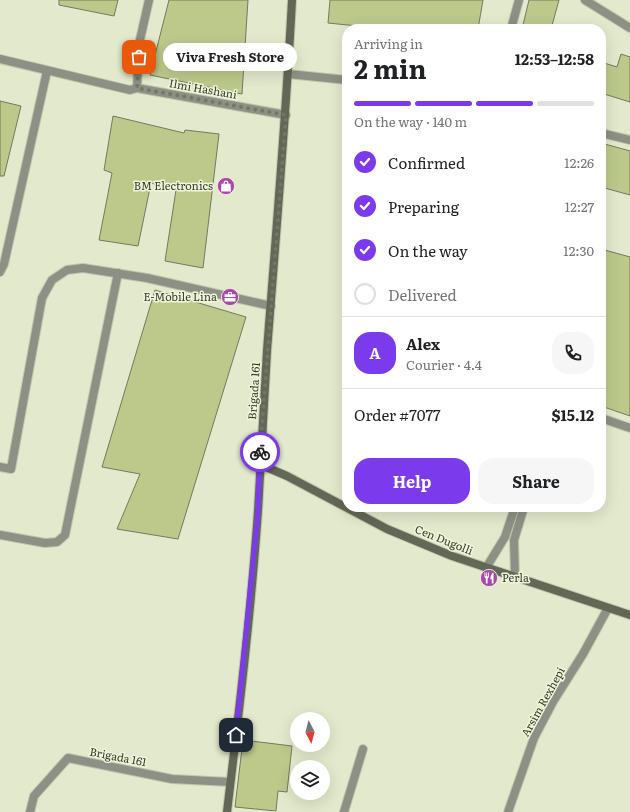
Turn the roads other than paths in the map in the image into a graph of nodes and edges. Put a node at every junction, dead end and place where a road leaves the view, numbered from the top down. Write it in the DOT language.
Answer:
graph roads {
  1 [pos="150,0"];
  2 [pos="292,0"];
  3 [pos="519,0"];
  4 [pos="585,0"];
  5 [pos="512,24"];
  6 [pos="630,28"];
  7 [pos="0,59"];
  8 [pos="47,70"];
  9 [pos="288,74"];
  10 [pos="342,79"];
  11 [pos="137,88"];
  12 [pos="286,115"];
  13 [pos="606,134"];
  14 [pos="630,140"];
  15 [pos="0,272"];
  16 [pos="118,273"];
  17 [pos="271,306"];
  18 [pos="606,420"];
  19 [pos="630,428"];
  20 [pos="259,464"];
  21 [pos="0,467"];
  22 [pos="342,502"];
  23 [pos="361,512"];
  24 [pos="513,512"];
  25 [pos="522,512"];
  26 [pos="0,535"];
  27 [pos="486,568"];
  28 [pos="515,577"];
  29 [pos="608,608"];
  30 [pos="630,615"];
  31 [pos="363,749"];
  32 [pos="230,782"];
  33 [pos="30,812"];
  34 [pos="227,812"];
  35 [pos="344,812"];
  36 [pos="508,812"];
  1 -- 11 [label="street"];
  2 -- 9 [label="street, Brigada 161"];
  3 -- 5 [label="street"];
  4 -- 6 [label="street"];
  7 -- 8 [label="street, Ilmi Hashani"];
  8 -- 11 [label="street, Ilmi Hashani"];
  8 -- 15 [label="street"];
  9 -- 10 [label="street"];
  9 -- 12 [label="street, Brigada 161"];
  11 -- 12 [label="street, Ilmi Hashani"];
  12 -- 17 [label="street, Brigada 161"];
  13 -- 14 [label="street"];
  16 -- 17 [label="street"];
  16 -- 21 [label="street"];
  16 -- 26 [label="street"];
  17 -- 20 [label="street, Brigada 161"];
  18 -- 19 [label="street"];
  20 -- 22 [label="street, Cen Dugolli"];
  20 -- 32 [label="street, Brigada 161"];
  23 -- 27 [label="street, Cen Dugolli"];
  24 -- 27 [label="street"];
  25 -- 28 [label="street"];
  27 -- 28 [label="street, Cen Dugolli"];
  28 -- 29 [label="street, Cen Dugolli"];
  29 -- 30 [label="street, Cen Dugolli"];
  29 -- 36 [label="street, Arsim Rexhepi"];
  31 -- 35 [label="street"];
  32 -- 33 [label="street, Brigada 161"];
  32 -- 34 [label="street, Brigada 161"];
}
